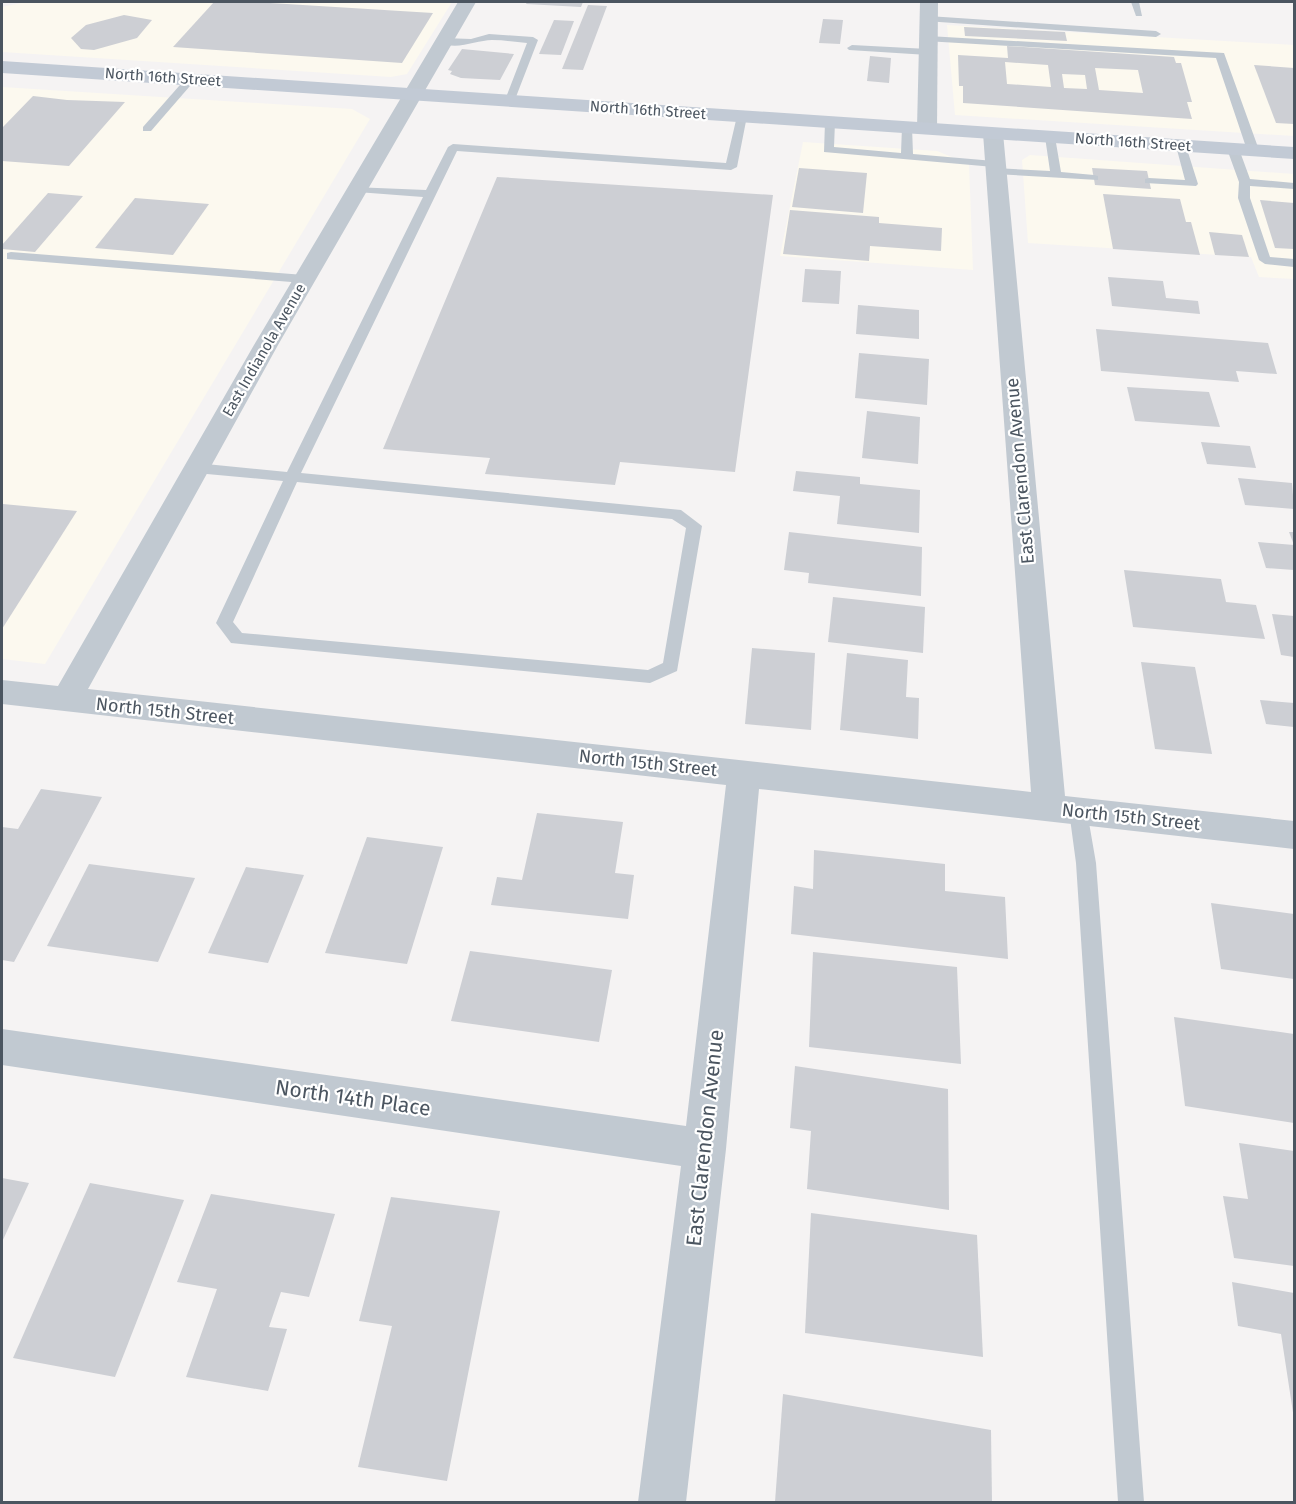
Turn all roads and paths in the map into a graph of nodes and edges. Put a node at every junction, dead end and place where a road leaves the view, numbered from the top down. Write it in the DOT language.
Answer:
graph roads {
  1 [pos="467,2"];
  2 [pos="1135,2"];
  3 [pos="928,10"];
  4 [pos="1138,14"];
  5 [pos="1156,34"];
  6 [pos="444,41"];
  7 [pos="928,45"];
  8 [pos="852,48"];
  9 [pos="2,68"];
  10 [pos="191,79"];
  11 [pos="413,94"];
  12 [pos="510,100"];
  13 [pos="742,116"];
  14 [pos="830,122"];
  15 [pos="917,128"];
  16 [pos="147,129"];
  17 [pos="993,133"];
  18 [pos="1050,137"];
  19 [pos="1181,146"];
  20 [pos="1243,150"];
  21 [pos="1294,153"];
  22 [pos="907,157"];
  23 [pos="994,167"];
  24 [pos="1056,175"];
  25 [pos="1094,178"];
  26 [pos="1149,181"];
  27 [pos="1245,182"];
  28 [pos="1294,186"];
  29 [pos="357,189"];
  30 [pos="429,194"];
  31 [pos="11,256"];
  32 [pos="1294,263"];
  33 [pos="304,279"];
  34 [pos="196,468"];
  35 [pos="292,477"];
  36 [pos="2,692"];
  37 [pos="66,700"];
  38 [pos="744,773"];
  39 [pos="1064,810"];
  40 [pos="1294,835"];
  41 [pos="2,1047"];
  42 [pos="705,1149"];
  43 [pos="662,1503"];
  44 [pos="1131,1503"];
  1 -- 6 [label="street, East Indianola Avenue"];
  2 -- 4 [label="lane"];
  3 -- 5 [label="lane"];
  3 -- 7 [label="street"];
  6 -- 11 [label="street, East Indianola Avenue"];
  6 -- 12 [label="lane"];
  7 -- 8 [label="lane"];
  7 -- 15 [label="street"];
  7 -- 20 [label="lane"];
  9 -- 10 [label="main road, North 16th Street"];
  10 -- 11 [label="main road, North 16th Street"];
  10 -- 16 [label="lane"];
  11 -- 12 [label="main road, North 16th Street"];
  11 -- 29 [label="street, East Indianola Avenue"];
  12 -- 13 [label="main road, North 16th Street"];
  13 -- 14 [label="main road, North 16th Street"];
  13 -- 30 [label="lane"];
  14 -- 15 [label="main road, North 16th Street"];
  14 -- 22 [label="lane"];
  15 -- 17 [label="main road, North 16th Street"];
  15 -- 22 [label="lane"];
  17 -- 18 [label="main road, North 16th Street"];
  17 -- 23 [label="street, East Clarendon Avenue"];
  18 -- 19 [label="main road, North 16th Street"];
  18 -- 24 [label="lane"];
  19 -- 20 [label="main road, North 16th Street"];
  19 -- 26 [label="lane"];
  20 -- 21 [label="main road, North 16th Street"];
  20 -- 27 [label="lane"];
  22 -- 23 [label="lane"];
  23 -- 24 [label="lane"];
  23 -- 39 [label="street, East Clarendon Avenue"];
  24 -- 25 [label="lane"];
  27 -- 28 [label="lane"];
  27 -- 32 [label="lane"];
  29 -- 30 [label="lane"];
  29 -- 33 [label="street, East Indianola Avenue"];
  30 -- 35 [label="lane"];
  31 -- 33 [label="lane"];
  33 -- 34 [label="street, East Indianola Avenue"];
  34 -- 35 [label="lane"];
  34 -- 37 [label="street, East Indianola Avenue"];
  35 -- 35 [label="lane"];
  36 -- 37 [label="street, North 15th Street"];
  37 -- 38 [label="street, North 15th Street"];
  38 -- 39 [label="street, North 15th Street"];
  38 -- 42 [label="street, East Clarendon Avenue"];
  39 -- 40 [label="street, North 15th Street"];
  39 -- 44 [label="lane"];
  41 -- 42 [label="street, North 14th Place"];
  42 -- 43 [label="street, East Clarendon Avenue"];
}
